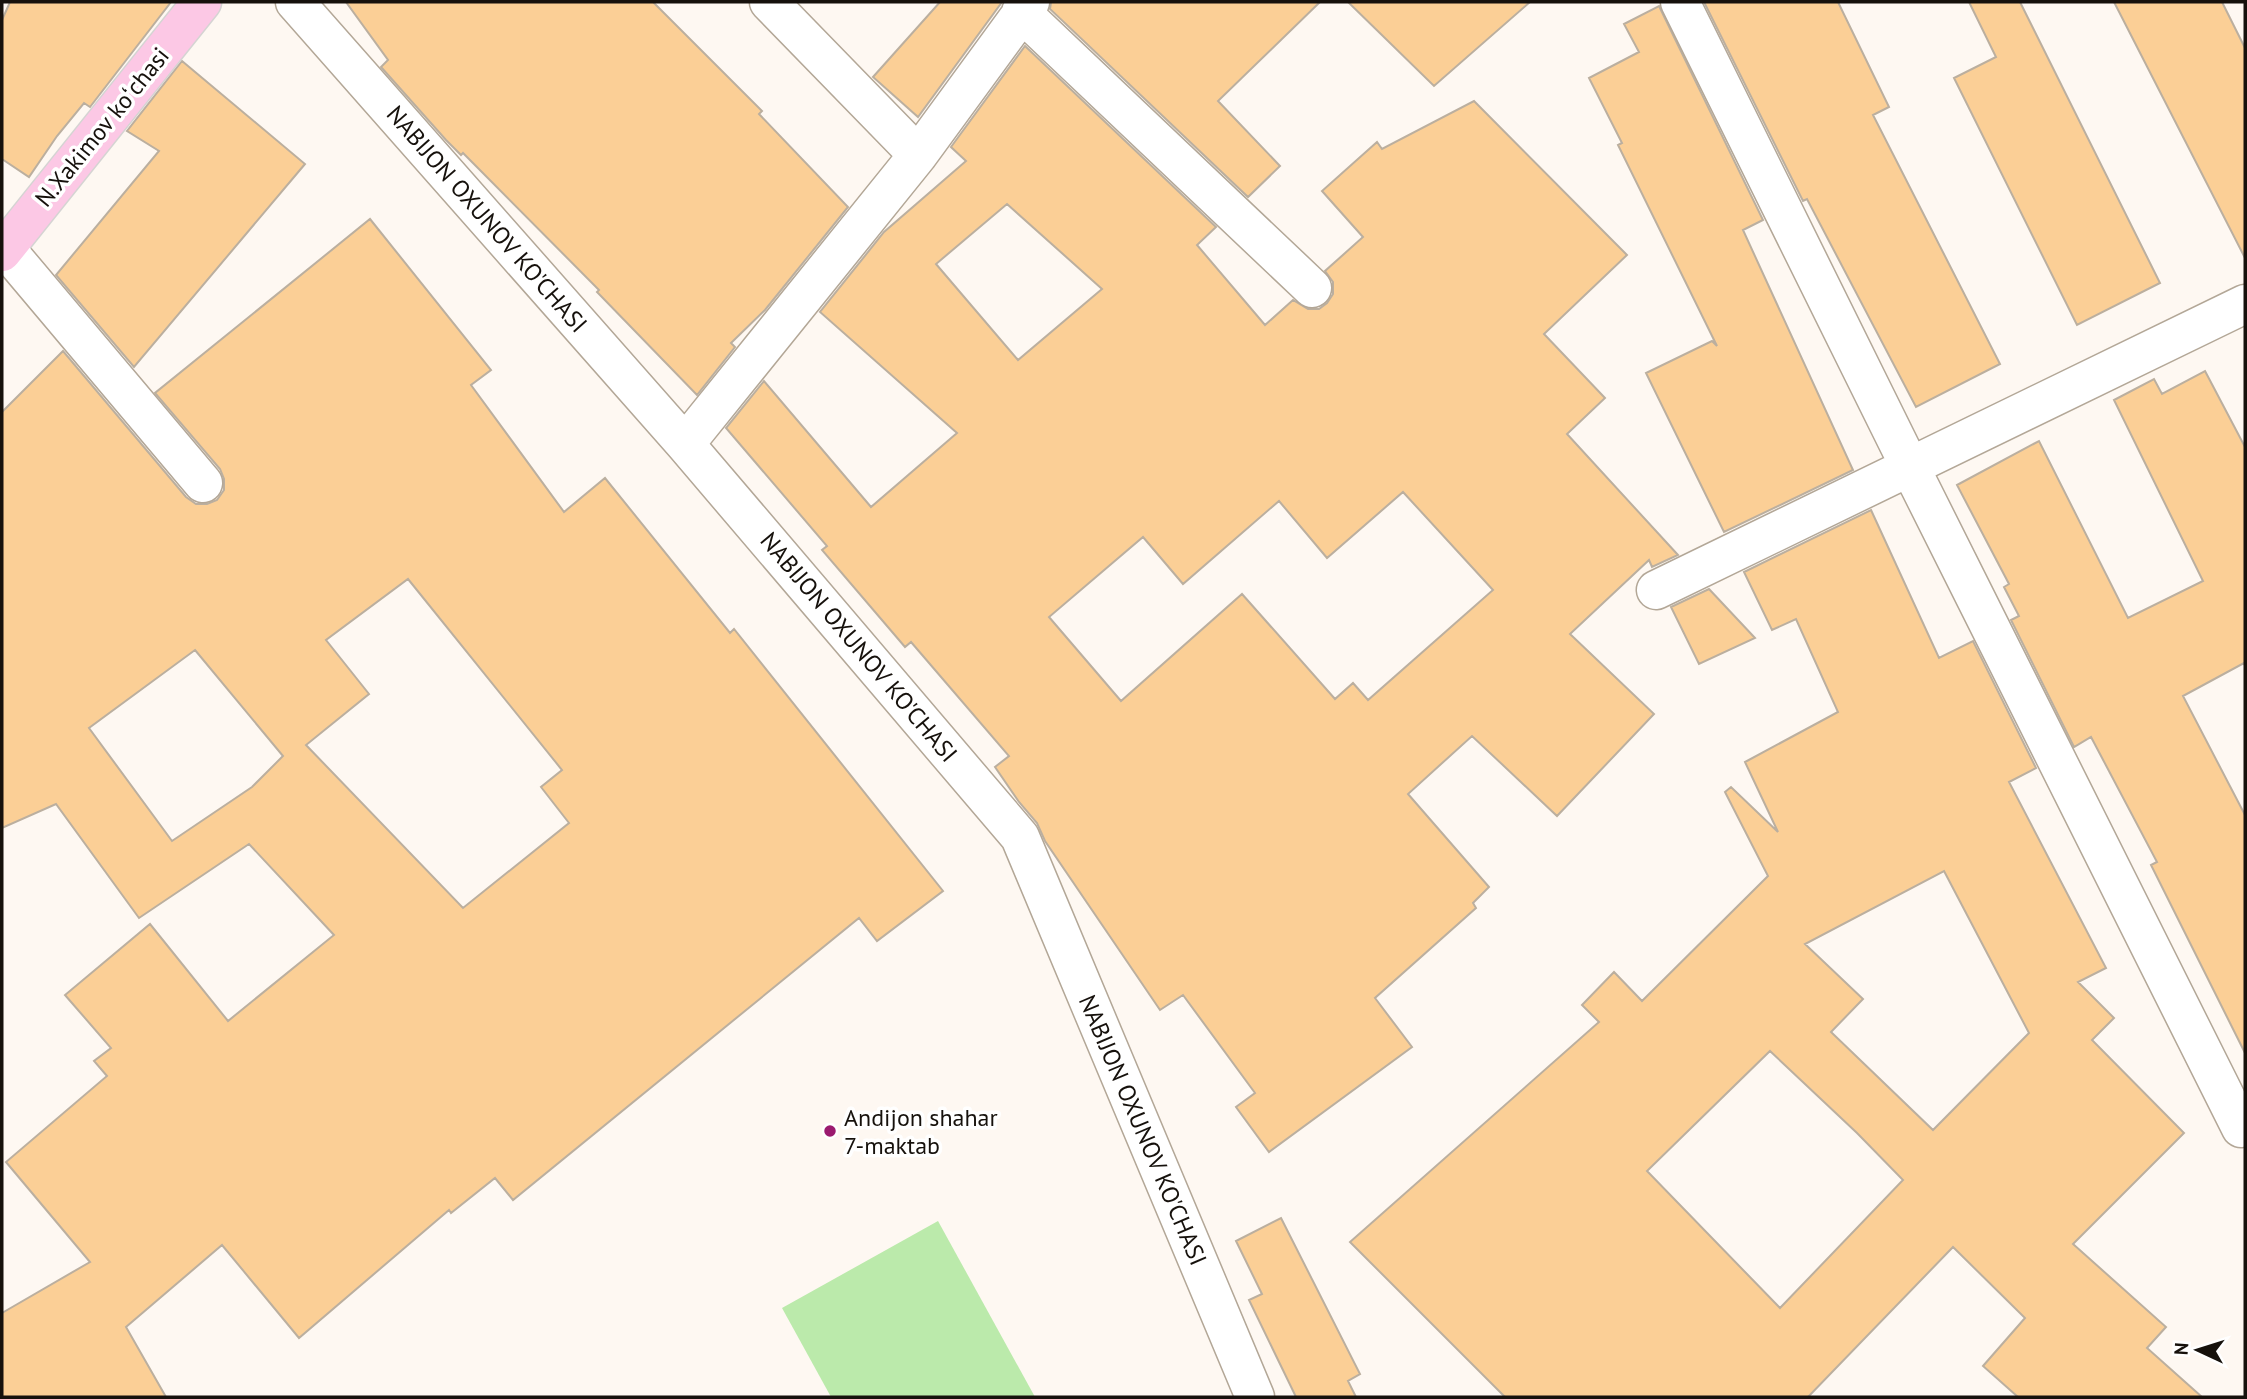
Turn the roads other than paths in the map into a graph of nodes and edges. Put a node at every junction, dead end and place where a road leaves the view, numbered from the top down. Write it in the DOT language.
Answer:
graph roads {
  1 [pos="202,2"];
  2 [pos="296,2"];
  3 [pos="769,2"];
  4 [pos="1680,2"];
  5 [pos="1026,7"];
  6 [pos="918,155"];
  7 [pos="3,250"];
  8 [pos="1312,288"];
  9 [pos="2245,304"];
  10 [pos="685,444"];
  11 [pos="1910,467"];
  12 [pos="203,483"];
  13 [pos="1656,590"];
  14 [pos="2241,1128"];
  15 [pos="1255,1397"];
  1 -- 7 [label="main road, N.Xakimov koʻchasi"];
  2 -- 10 [label="street, NABIJON OXUNOV KO'CHASI"];
  3 -- 6 [label="street"];
  4 -- 11 [label="street"];
  5 -- 6 [label="street"];
  5 -- 8 [label="street"];
  6 -- 10 [label="street"];
  7 -- 12 [label="street"];
  9 -- 11 [label="street"];
  10 -- 15 [label="street, NABIJON OXUNOV KO'CHASI"];
  11 -- 13 [label="street"];
  11 -- 14 [label="street"];
}
